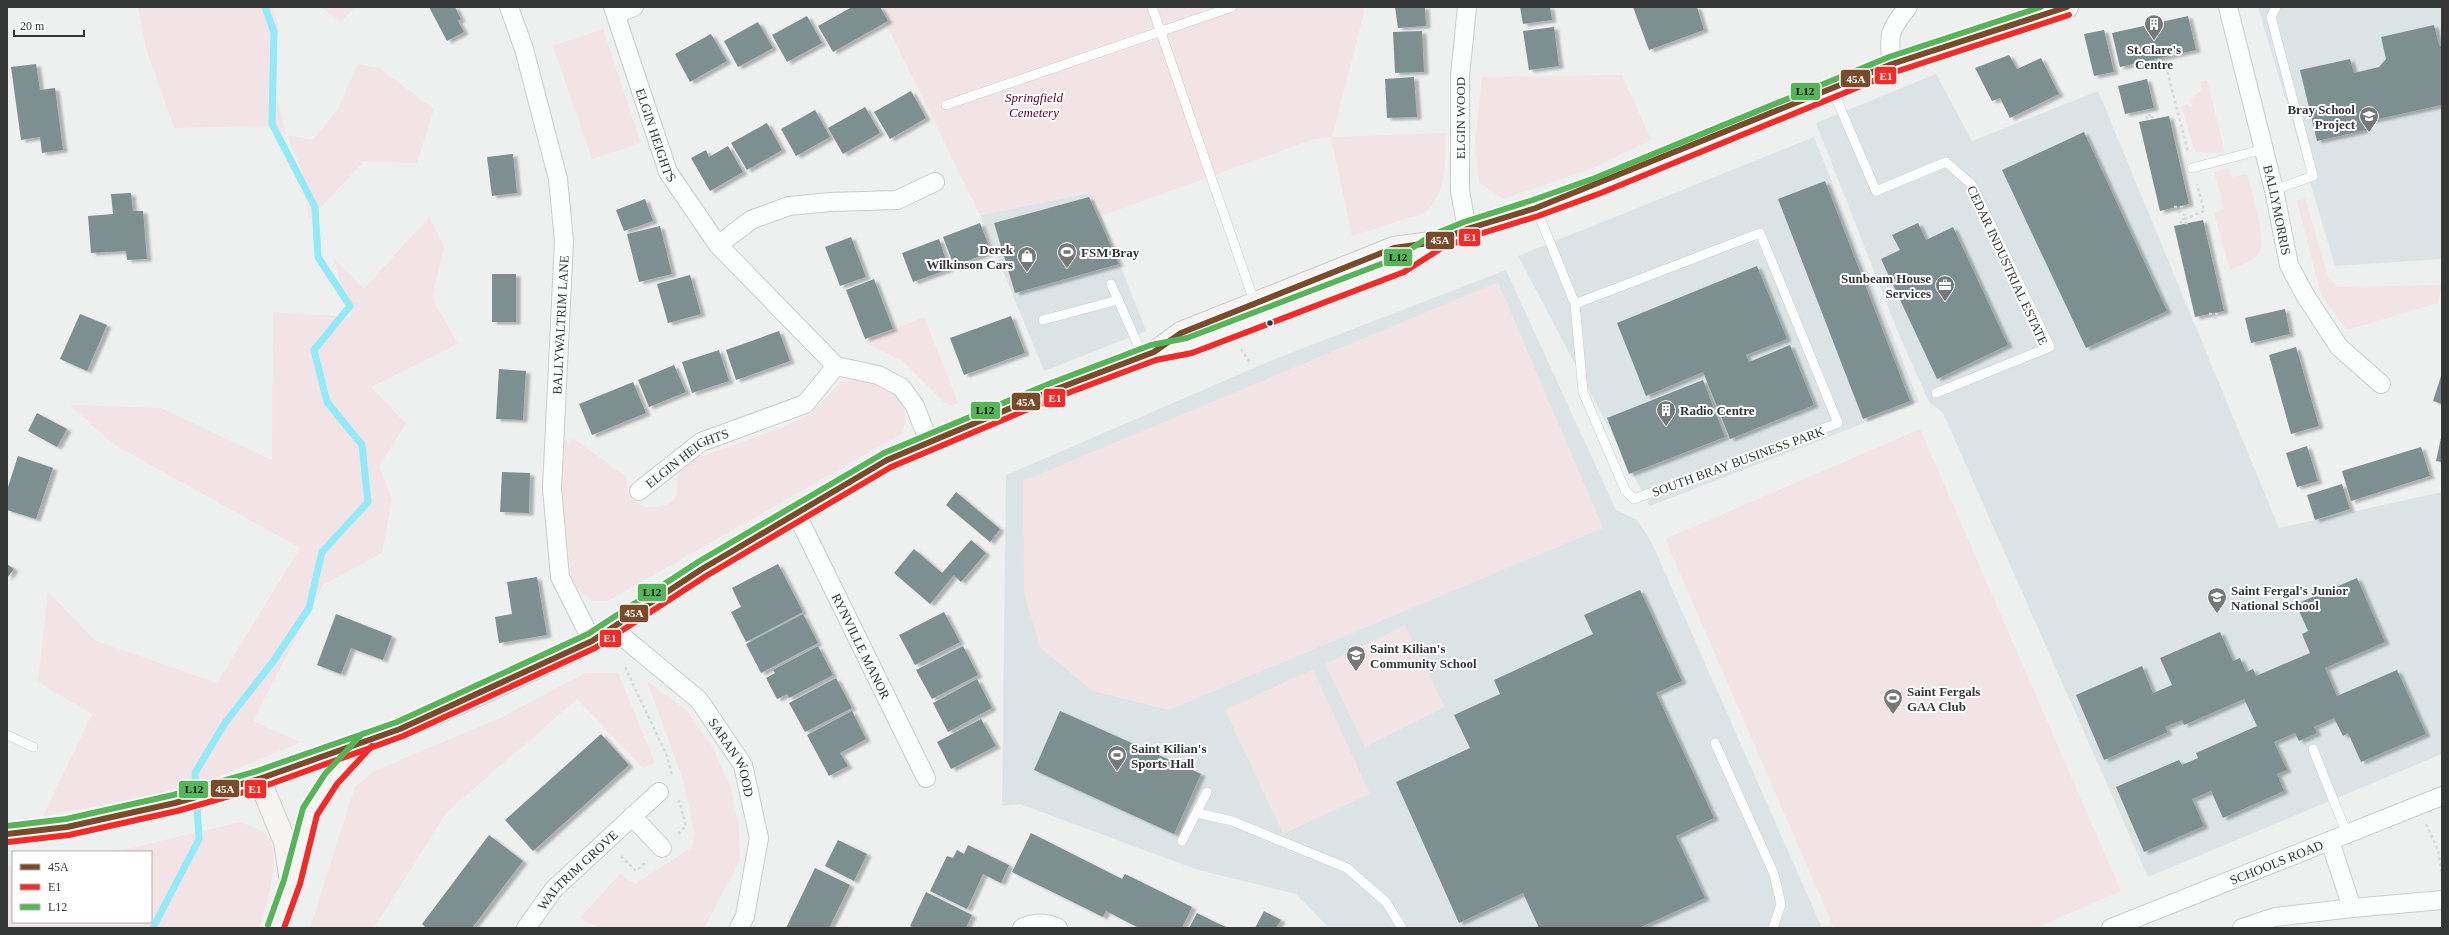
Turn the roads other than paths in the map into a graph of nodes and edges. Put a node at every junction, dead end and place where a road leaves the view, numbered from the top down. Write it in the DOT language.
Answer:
graph roads {
  1 [pos="509,7"];
  2 [pos="634,7"];
  3 [pos="1152,7"];
  4 [pos="1232,7"];
  5 [pos="1467,7"];
  6 [pos="1908,7"];
  7 [pos="2067,7"];
  8 [pos="2228,7"];
  9 [pos="2276,7"];
  10 [pos="614,10"];
  11 [pos="1161,32"];
  12 [pos="1892,64"];
  13 [pos="1832,89"];
  14 [pos="946,105"];
  15 [pos="2264,149"];
  16 [pos="2192,168"];
  17 [pos="935,182"];
  18 [pos="2274,190"];
  19 [pos="1536,208"];
  20 [pos="1468,229"];
  21 [pos="718,245"];
  22 [pos="1111,284"];
  23 [pos="1118,300"];
  24 [pos="1575,304"];
  25 [pos="1257,311"];
  26 [pos="1043,320"];
  27 [pos="1149,354"];
  28 [pos="836,366"];
  29 [pos="2381,384"];
  30 [pos="1936,393"];
  31 [pos="929,442"];
  32 [pos="639,491"];
  33 [pos="797,515"];
  34 [pos="612,628"];
  35 [pos="592,641"];
  36 [pos="7,735"];
  37 [pos="365,742"];
  38 [pos="1715,743"];
  39 [pos="33,746"];
  40 [pos="2313,749"];
  41 [pos="926,778"];
  42 [pos="259,779"];
  43 [pos="659,792"];
  44 [pos="1207,792"];
  45 [pos="2442,796"];
  46 [pos="1197,813"];
  47 [pos="632,816"];
  48 [pos="7,834"];
  49 [pos="2347,834"];
  50 [pos="1182,841"];
  51 [pos="2330,841"];
  52 [pos="662,848"];
  53 [pos="292,882"];
  54 [pos="2442,900"];
  55 [pos="2352,908"];
  56 [pos="276,928"];
  57 [pos="526,928"];
  58 [pos="739,928"];
  59 [pos="1022,928"];
  60 [pos="1058,928"];
  61 [pos="1402,928"];
  62 [pos="1773,928"];
  63 [pos="2111,928"];
  64 [pos="2242,928"];
  1 -- 35 [label="street, BALLYWALTRIM LANE"];
  2 -- 10 [label="street, ELGIN HEIGHTS"];
  3 -- 11 [label="lane"];
  4 -- 11 [label="lane"];
  5 -- 20 [label="street, ELGIN WOOD"];
  6 -- 12 [label="street"];
  7 -- 12 [label="main road"];
  8 -- 15 [label="street, BALLYMORRIS"];
  9 -- 18 [label="lane"];
  10 -- 21 [label="street, ELGIN HEIGHTS"];
  11 -- 14 [label="lane"];
  11 -- 25 [label="lane"];
  12 -- 13 [label="main road"];
  13 -- 19 [label="main road"];
  13 -- 30 [label="lane, CEDAR INDUSTRIAL ESTATE"];
  15 -- 16 [label="lane"];
  15 -- 18 [label="street, BALLYMORRIS"];
  17 -- 21 [label="street"];
  18 -- 29 [label="street, BALLYMORRIS"];
  19 -- 20 [label="main road"];
  19 -- 24 [label="lane, SOUTH BRAY BUSINESS PARK"];
  20 -- 25 [label="main road"];
  21 -- 28 [label="street, ELGIN HEIGHTS"];
  22 -- 23 [label="lane"];
  23 -- 26 [label="lane"];
  23 -- 27 [label="lane"];
  24 -- 24 [label="lane, SOUTH BRAY BUSINESS PARK"];
  25 -- 27 [label="main road"];
  27 -- 31 [label="main road"];
  28 -- 31 [label="street"];
  28 -- 32 [label="street, ELGIN HEIGHTS"];
  31 -- 33 [label="main road"];
  33 -- 34 [label="main road"];
  33 -- 41 [label="street, RYNVILLE MANOR"];
  34 -- 35 [label="main road"];
  34 -- 58 [label="street, SARAN WOOD"];
  35 -- 37 [label="main road"];
  36 -- 39 [label="lane"];
  37 -- 42 [label="main road"];
  37 -- 53 [label="main road"];
  38 -- 62 [label="lane"];
  40 -- 49 [label="lane"];
  42 -- 48 [label="main road"];
  42 -- 53 [label="main road"];
  43 -- 47 [label="street, WALTRIM GROVE"];
  44 -- 46 [label="lane"];
  45 -- 49 [label="street, SCHOOLS ROAD"];
  46 -- 50 [label="lane"];
  46 -- 61 [label="lane"];
  47 -- 52 [label="street"];
  47 -- 57 [label="street, WALTRIM GROVE"];
  49 -- 51 [label="street, SCHOOLS ROAD"];
  51 -- 55 [label="street"];
  51 -- 63 [label="street, SCHOOLS ROAD"];
  53 -- 56 [label="main road"];
  54 -- 55 [label="street"];
  55 -- 64 [label="street"];
  59 -- 60 [label="street"];
}
